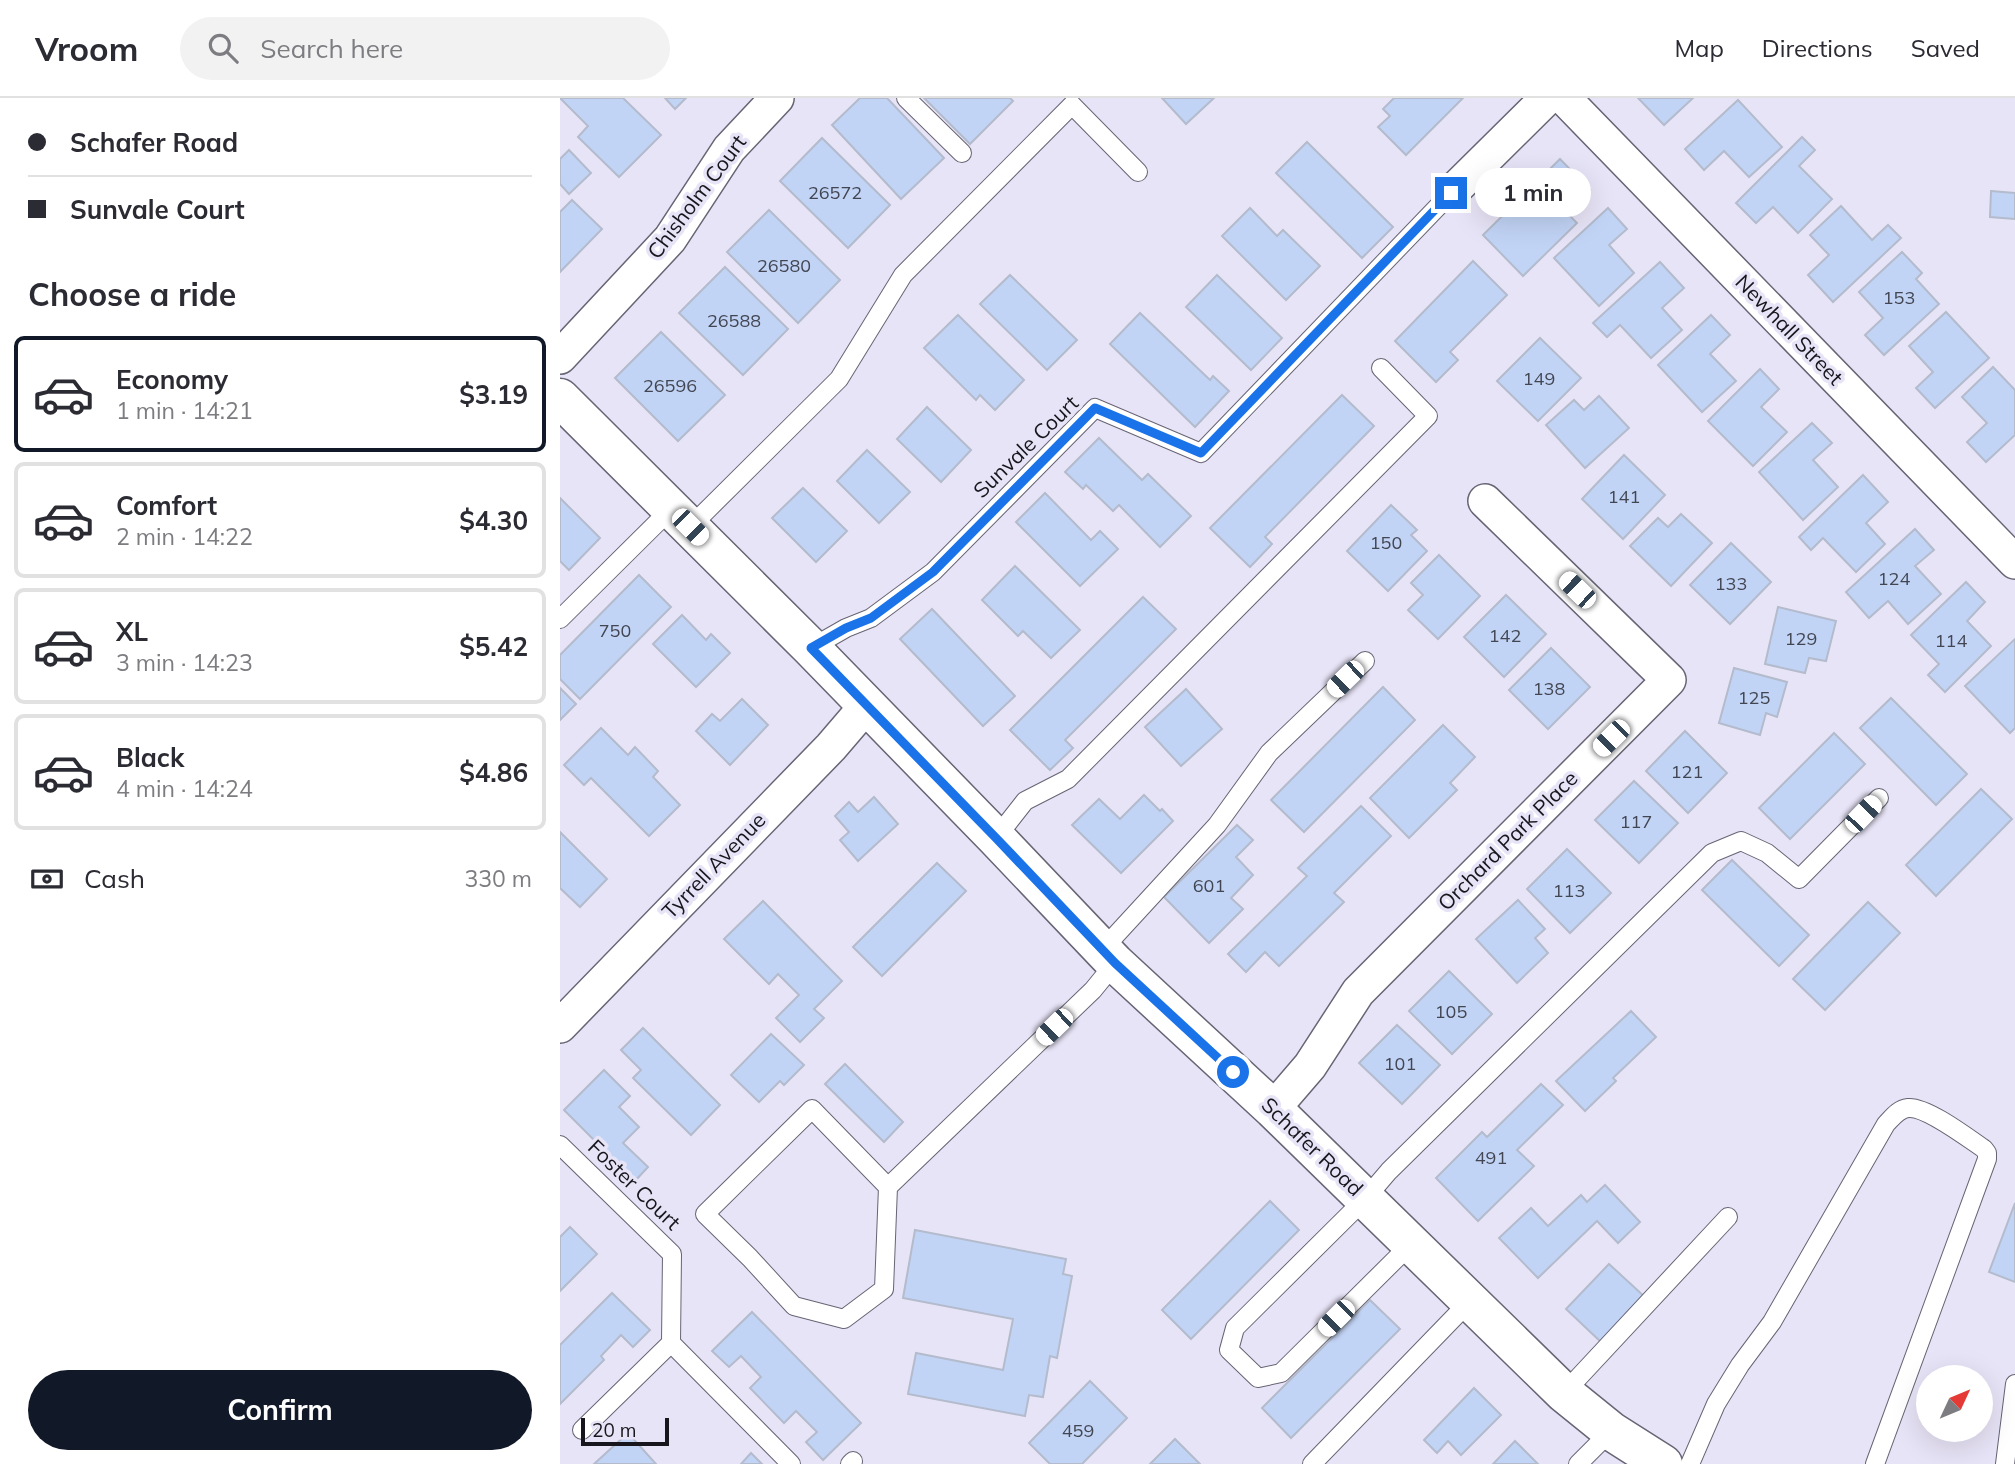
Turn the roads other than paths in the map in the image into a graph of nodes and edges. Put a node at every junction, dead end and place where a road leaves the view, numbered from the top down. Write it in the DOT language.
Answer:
graph roads {
  1 [pos="777,98"];
  2 [pos="906,98"];
  3 [pos="1547,98"];
  4 [pos="1564,98"];
  5 [pos="962,153"];
  6 [pos="1138,172"];
  7 [pos="1451,193"];
  8 [pos="560,357"];
  9 [pos="1381,369"];
  10 [pos="560,398"];
  11 [pos="1485,502"];
  12 [pos="681,518"];
  13 [pos="2015,562"];
  14 [pos="560,619"];
  15 [pos="811,648"];
  16 [pos="1364,661"];
  17 [pos="867,705"];
  18 [pos="1879,797"];
  19 [pos="996,838"];
  20 [pos="1108,957"];
  21 [pos="560,1026"];
  22 [pos="1273,1109"];
  23 [pos="560,1144"];
  24 [pos="888,1187"];
  25 [pos="1365,1199"];
  26 [pos="1728,1217"];
  27 [pos="1411,1244"];
  28 [pos="1469,1302"];
  29 [pos="671,1343"];
  30 [pos="2015,1384"];
  31 [pos="1564,1393"];
  32 [pos="582,1430"];
  33 [pos="1611,1431"];
  34 [pos="791,1464"];
  35 [pos="1312,1464"];
  36 [pos="1578,1464"];
  37 [pos="1663,1464"];
  38 [pos="1690,1464"];
  39 [pos="1875,1464"];
  40 [pos="2005,1464"];
  1 -- 8 [label="street, Chisholm Court"];
  2 -- 5 [label="lane"];
  3 -- 7 [label="street"];
  4 -- 13 [label="street, Newhall Street"];
  6 -- 12 [label="lane"];
  7 -- 15 [label="lane, Sunvale Court"];
  9 -- 19 [label="lane"];
  10 -- 12 [label="street, Schafer Road"];
  11 -- 22 [label="street, Orchard Park Place"];
  12 -- 14 [label="lane"];
  12 -- 15 [label="street, Schafer Road"];
  15 -- 17 [label="street, Schafer Road"];
  16 -- 20 [label="lane"];
  17 -- 19 [label="street, Schafer Road"];
  17 -- 21 [label="street, Tyrrell Avenue"];
  18 -- 25 [label="lane"];
  19 -- 20 [label="street, Schafer Road"];
  20 -- 22 [label="street, Schafer Road"];
  20 -- 24 [label="lane"];
  22 -- 25 [label="street, Schafer Road"];
  23 -- 29 [label="lane, Foster Court"];
  24 -- 24 [label="lane"];
  25 -- 27 [label="street, Schafer Road"];
  25 -- 27 [label="lane"];
  26 -- 31 [label="lane"];
  27 -- 28 [label="street, Schafer Road"];
  28 -- 31 [label="street, Schafer Road"];
  28 -- 35 [label="lane"];
  29 -- 32 [label="lane"];
  29 -- 34 [label="lane"];
  30 -- 40 [label="lane"];
  31 -- 33 [label="street, Schafer Road"];
  33 -- 36 [label="lane"];
  33 -- 37 [label="street, Schafer Road"];
  38 -- 39 [label="lane"];
}
